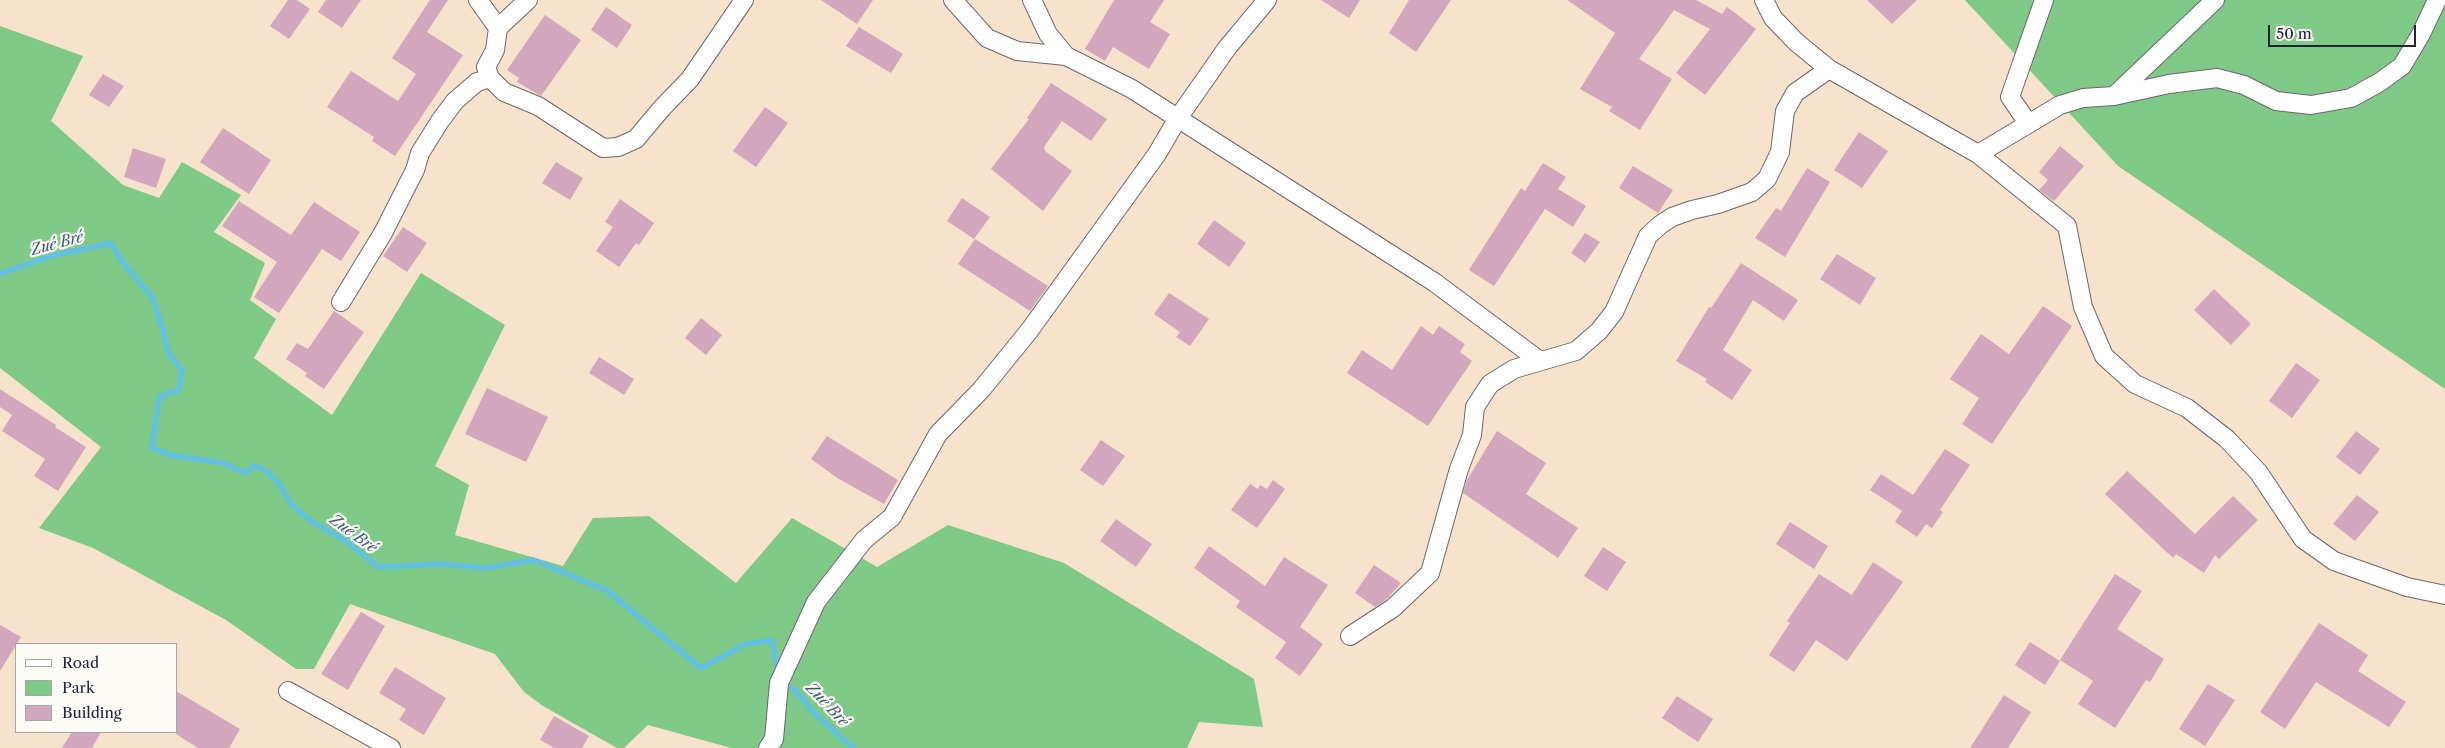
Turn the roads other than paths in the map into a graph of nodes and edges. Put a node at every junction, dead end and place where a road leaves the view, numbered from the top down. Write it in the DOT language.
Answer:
graph roads {
  1 [pos="478,0"];
  2 [pos="528,0"];
  3 [pos="744,0"];
  4 [pos="952,0"];
  5 [pos="1032,0"];
  6 [pos="1267,0"];
  7 [pos="1764,0"];
  8 [pos="2044,0"];
  9 [pos="2215,0"];
  10 [pos="2437,0"];
  11 [pos="498,28"];
  12 [pos="1066,56"];
  13 [pos="1829,69"];
  14 [pos="490,78"];
  15 [pos="2114,96"];
  16 [pos="1178,118"];
  17 [pos="2028,123"];
  18 [pos="1978,154"];
  19 [pos="341,302"];
  20 [pos="1540,361"];
  21 [pos="2445,595"];
  22 [pos="1350,636"];
  23 [pos="288,691"];
  24 [pos="391,748"];
  25 [pos="768,748"];
  1 -- 11 [label="street"];
  2 -- 11 [label="street"];
  3 -- 14 [label="street"];
  4 -- 12 [label="street"];
  5 -- 12 [label="street"];
  6 -- 16 [label="street"];
  7 -- 13 [label="street"];
  8 -- 17 [label="street"];
  9 -- 15 [label="street"];
  10 -- 15 [label="street"];
  11 -- 14 [label="street"];
  12 -- 16 [label="street"];
  13 -- 18 [label="street"];
  13 -- 20 [label="street"];
  14 -- 19 [label="street"];
  15 -- 17 [label="street"];
  16 -- 20 [label="street"];
  16 -- 25 [label="street"];
  17 -- 18 [label="street"];
  18 -- 21 [label="street"];
  20 -- 22 [label="street"];
  23 -- 24 [label="street"];
}
